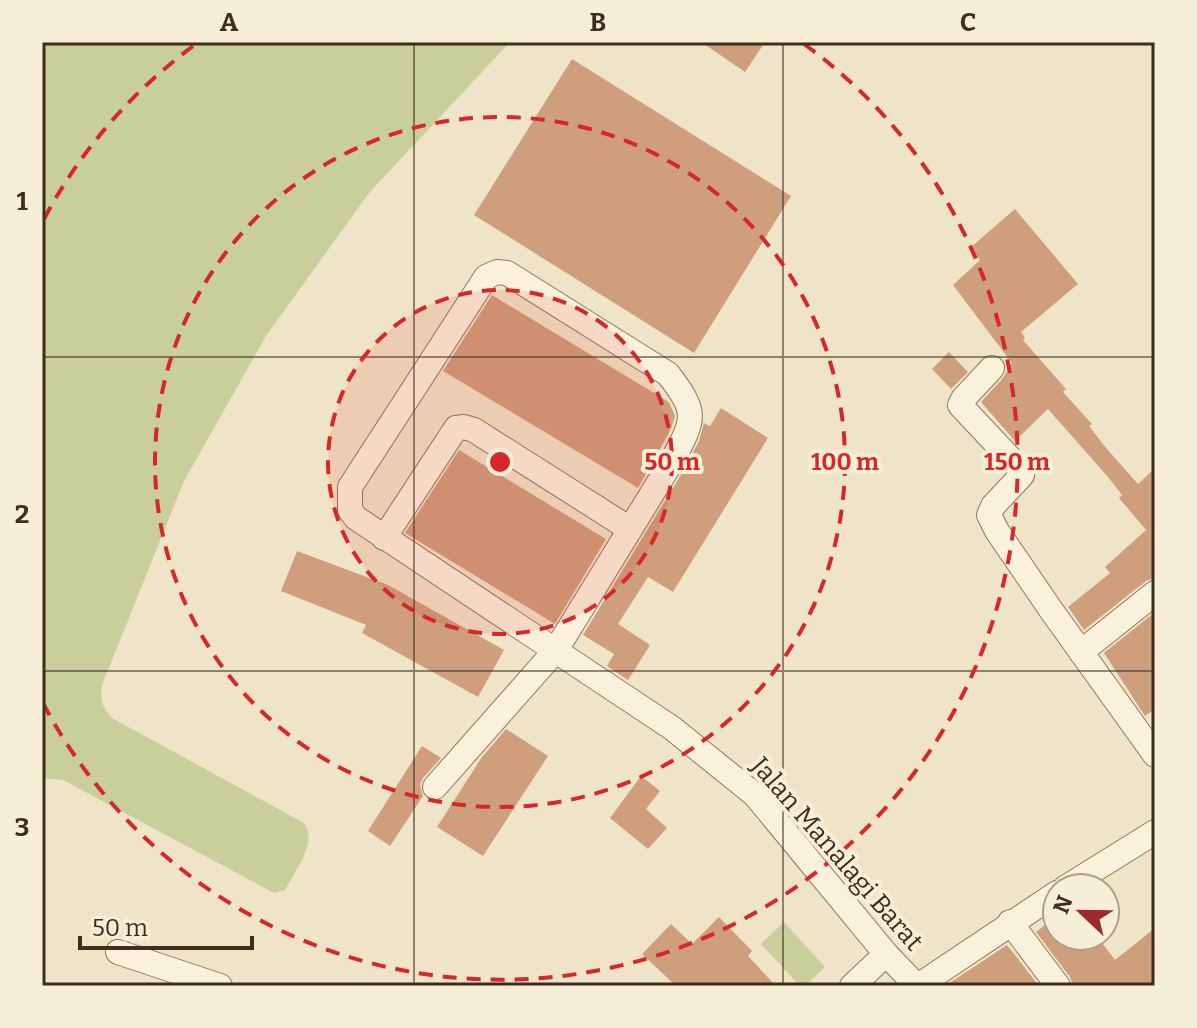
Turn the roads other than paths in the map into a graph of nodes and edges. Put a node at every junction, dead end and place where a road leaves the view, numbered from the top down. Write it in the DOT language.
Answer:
graph roads {
  1 [pos="992,368"];
  2 [pos="630,529"];
  3 [pos="384,538"];
  4 [pos="1155,593"];
  5 [pos="556,650"];
  6 [pos="1081,652"];
  7 [pos="1155,755"];
  8 [pos="435,787"];
  9 [pos="1155,832"];
  10 [pos="1091,872"];
  11 [pos="1041,903"];
  12 [pos="1010,922"];
  13 [pos="118,952"];
  14 [pos="886,954"];
  15 [pos="220,986"];
  16 [pos="852,986"];
  17 [pos="918,986"];
  18 [pos="1058,986"];
  1 -- 6 [label="street"];
  2 -- 3 [label="street"];
  2 -- 3 [label="street, Jalan Manalagi Barat"];
  2 -- 5 [label="street"];
  3 -- 5 [label="street, Jalan Manalagi Barat"];
  4 -- 6 [label="street"];
  5 -- 8 [label="street"];
  5 -- 14 [label="street, Jalan Manalagi Barat"];
  6 -- 7 [label="street"];
  9 -- 10 [label="street"];
  11 -- 12 [label="street"];
  12 -- 17 [label="street"];
  12 -- 18 [label="street"];
  13 -- 15 [label="street"];
  14 -- 16 [label="street"];
  14 -- 17 [label="street, Jalan Manalagi Barat"];
}
